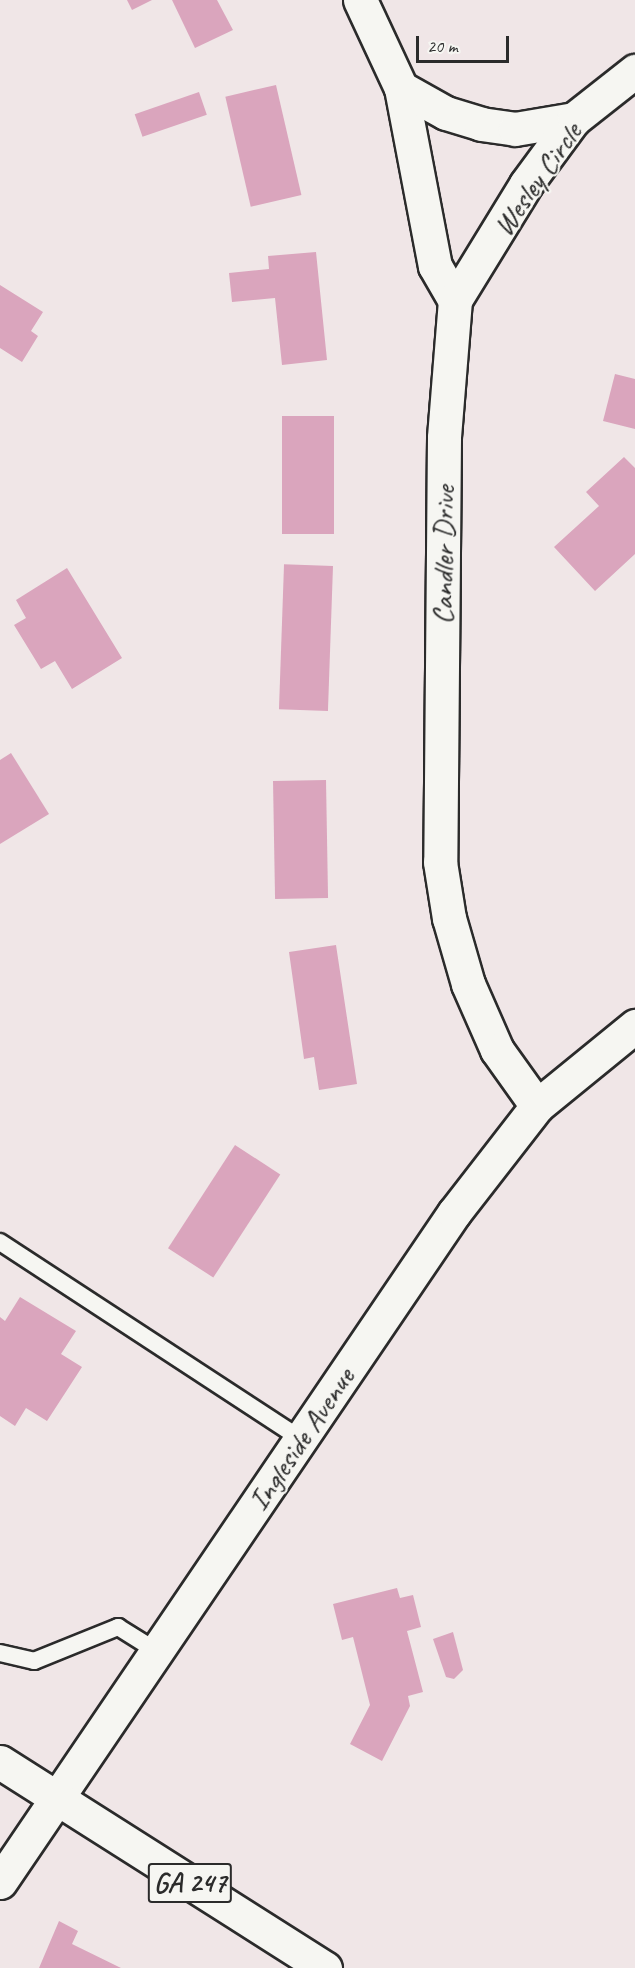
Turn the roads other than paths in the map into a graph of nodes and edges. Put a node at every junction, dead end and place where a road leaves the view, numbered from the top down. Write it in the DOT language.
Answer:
graph roads {
  1 [pos="360,0"];
  2 [pos="635,71"];
  3 [pos="400,88"];
  4 [pos="574,119"];
  5 [pos="455,300"];
  6 [pos="635,1026"];
  7 [pos="537,1106"];
  8 [pos="0,1242"];
  9 [pos="301,1439"];
  10 [pos="0,1653"];
  11 [pos="158,1653"];
  12 [pos="0,1762"];
  13 [pos="56,1798"];
  14 [pos="0,1882"];
  15 [pos="325,1968"];
  1 -- 3 [label="street"];
  2 -- 4 [label="street, Wesley Circle"];
  3 -- 4 [label="street"];
  3 -- 5 [label="street"];
  4 -- 5 [label="street, Wesley Circle"];
  5 -- 7 [label="street, Candler Drive"];
  6 -- 7 [label="street, Ingleside Avenue"];
  7 -- 9 [label="street, Ingleside Avenue"];
  8 -- 9 [label="lane"];
  9 -- 11 [label="street, Ingleside Avenue"];
  10 -- 11 [label="lane"];
  11 -- 13 [label="street, Ingleside Avenue"];
  12 -- 13 [label="street, GA 247"];
  13 -- 14 [label="street, Ingleside Avenue"];
  13 -- 15 [label="street, GA 247"];
}
